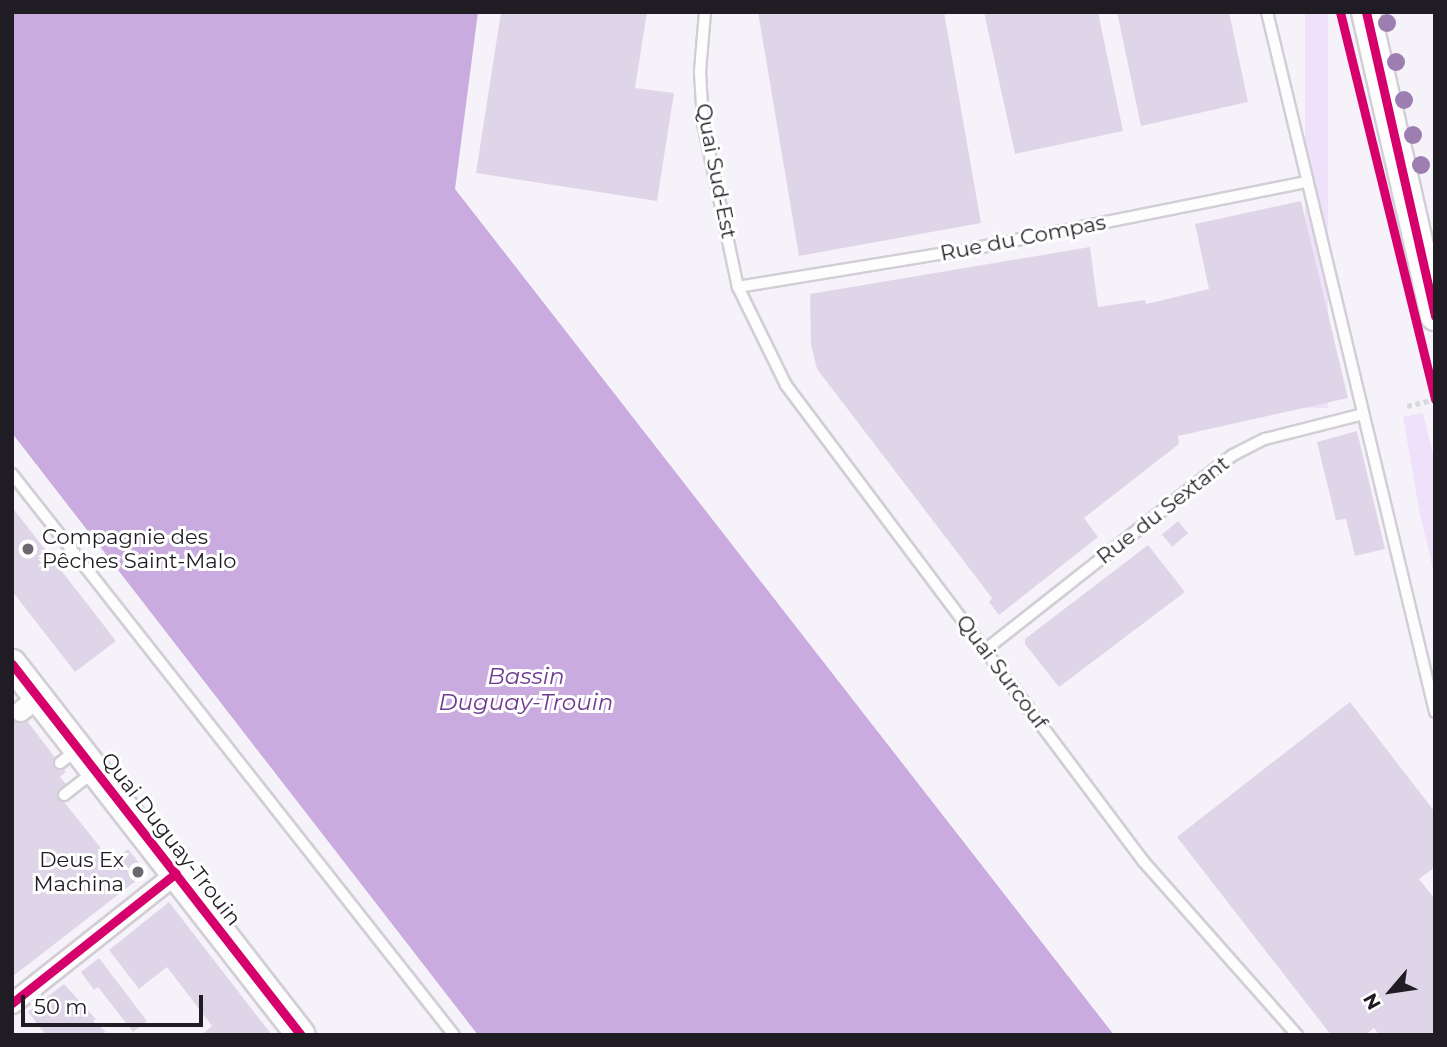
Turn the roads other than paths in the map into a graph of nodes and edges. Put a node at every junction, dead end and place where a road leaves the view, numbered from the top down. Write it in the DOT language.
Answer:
graph roads {
  1 [pos="705,12"];
  2 [pos="1267,12"];
  3 [pos="1366,12"];
  4 [pos="1306,182"];
  5 [pos="738,287"];
  6 [pos="1435,316"];
  7 [pos="1363,414"];
  8 [pos="12,474"];
  9 [pos="985,650"];
  10 [pos="12,664"];
  11 [pos="1435,712"];
  12 [pos="95,770"];
  13 [pos="64,795"];
  14 [pos="176,873"];
  15 [pos="12,1003"];
  16 [pos="301,1035"];
  17 [pos="454,1035"];
  18 [pos="1297,1035"];
  1 -- 5 [label="lane, Quai Sud-Est"];
  2 -- 4 [label="lane"];
  3 -- 6 [label="main road"];
  4 -- 5 [label="lane, Rue du Compas"];
  4 -- 7 [label="lane"];
  5 -- 9 [label="lane, Quai Surcouf"];
  7 -- 9 [label="lane, Rue du Sextant"];
  7 -- 11 [label="lane"];
  8 -- 17 [label="lane"];
  9 -- 18 [label="lane, Quai Surcouf"];
  10 -- 12 [label="main road, Quai Duguay-Trouin"];
  12 -- 13 [label="lane"];
  12 -- 14 [label="main road, Quai Duguay-Trouin"];
  14 -- 15 [label="street"];
  14 -- 16 [label="main road, Quai Duguay-Trouin"];
}
